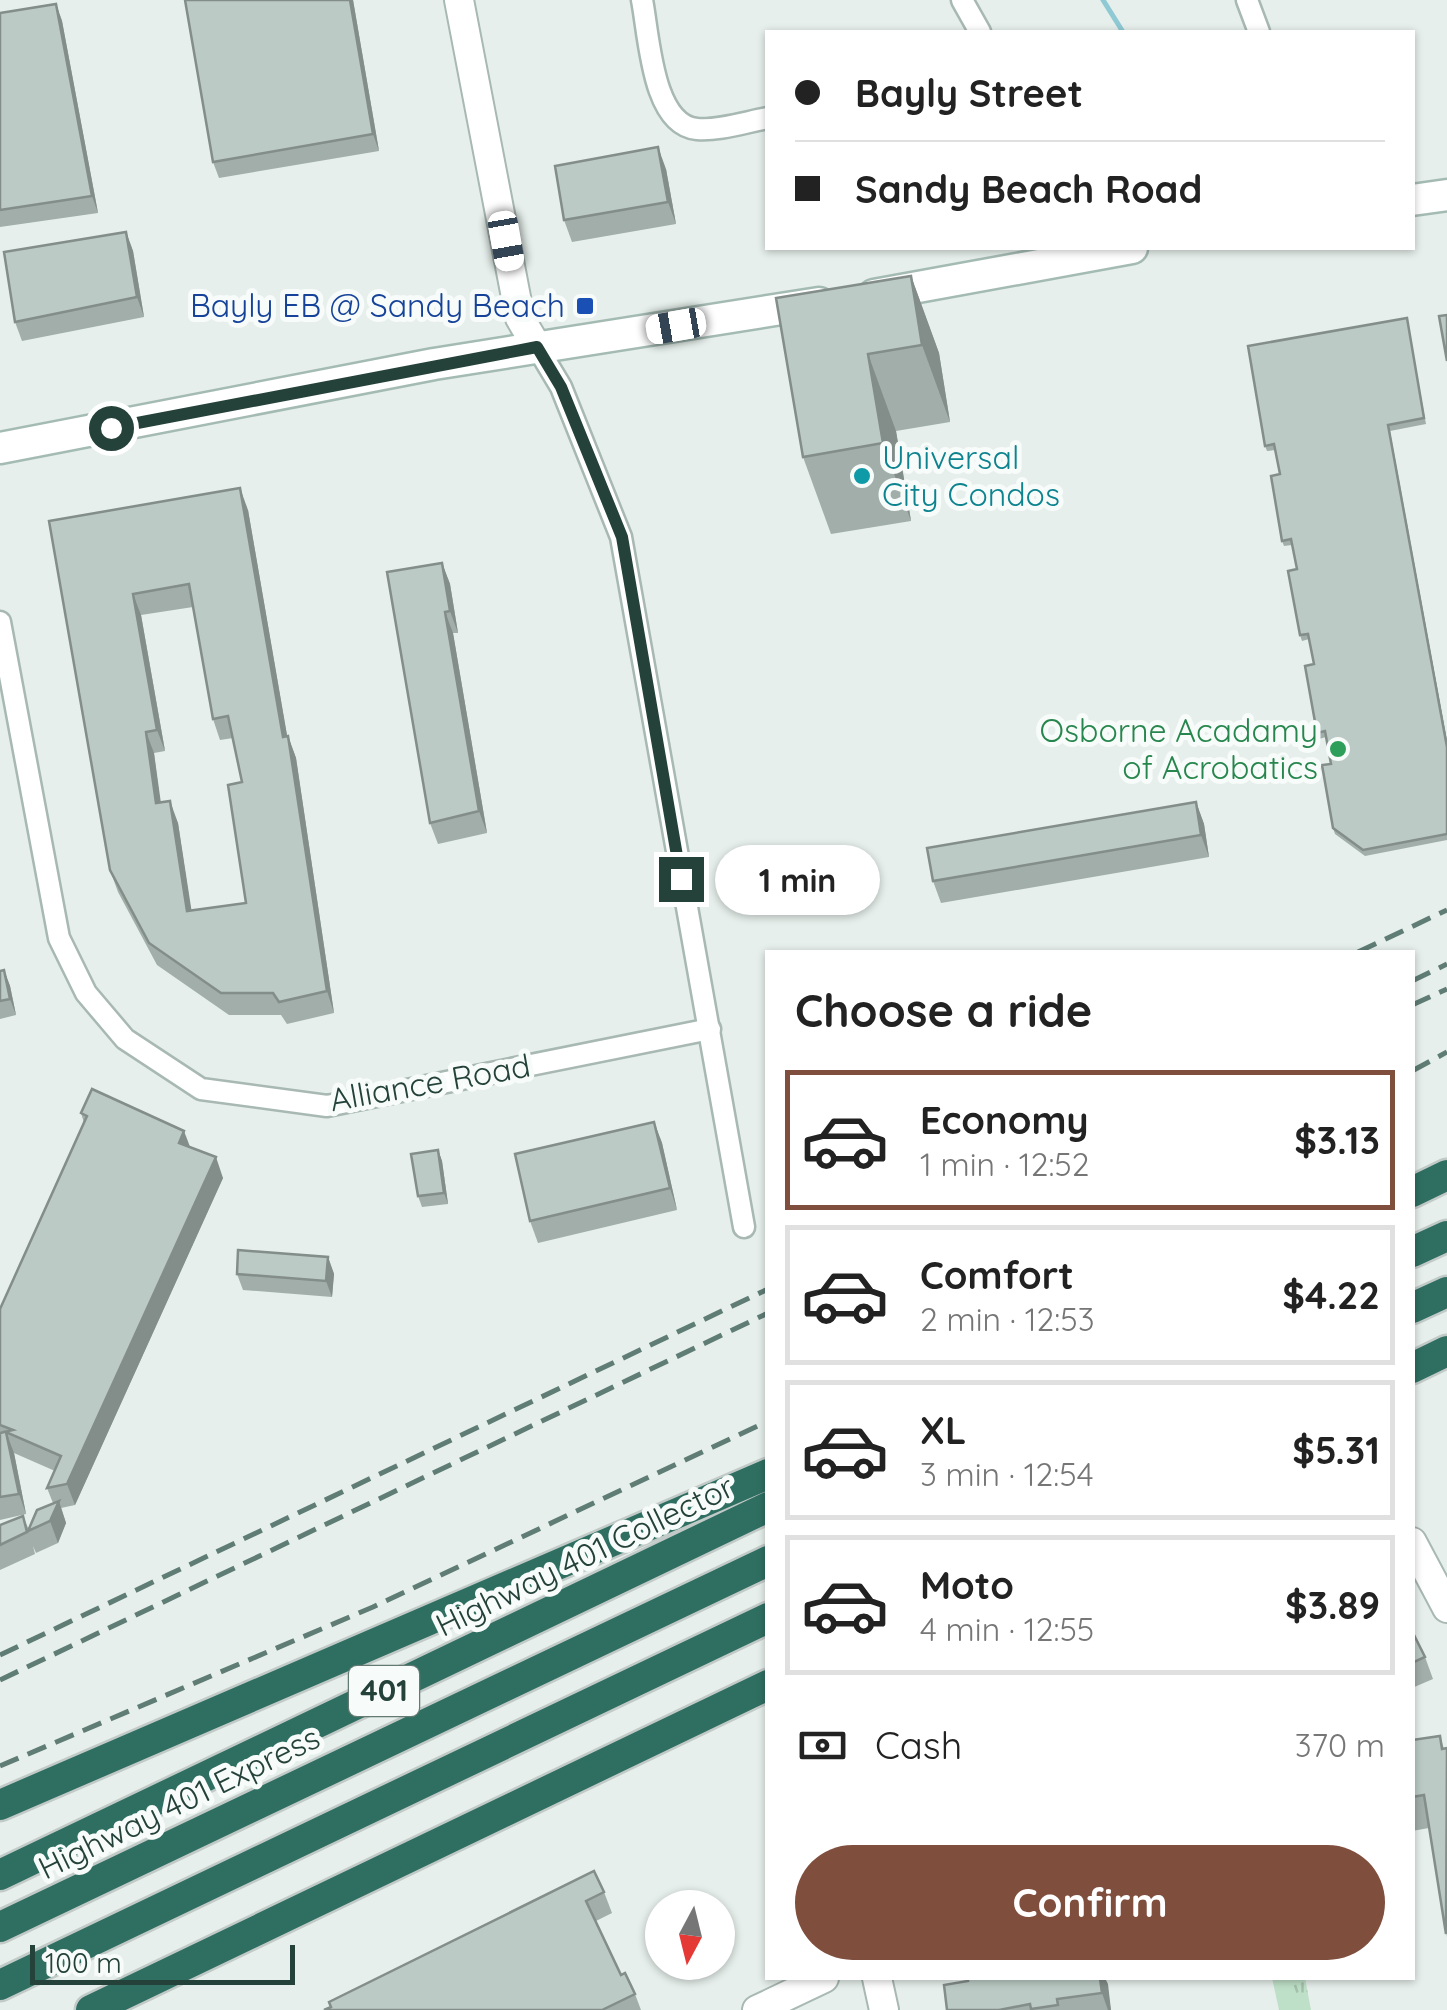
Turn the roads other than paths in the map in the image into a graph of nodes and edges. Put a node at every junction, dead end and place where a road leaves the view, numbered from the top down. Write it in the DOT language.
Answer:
graph roads {
  1 [pos="459,0"];
  2 [pos="642,0"];
  3 [pos="962,0"];
  4 [pos="1248,0"];
  5 [pos="979,30"];
  6 [pos="1258,30"];
  7 [pos="765,118"];
  8 [pos="1447,195"];
  9 [pos="1415,200"];
  10 [pos="1121,250"];
  11 [pos="537,347"];
  12 [pos="0,448"];
  13 [pos="0,622"];
  14 [pos="710,1029"];
  15 [pos="1447,1175"];
  16 [pos="1415,1191"];
  17 [pos="744,1228"];
  18 [pos="1447,1236"];
  19 [pos="1415,1251"];
  20 [pos="1447,1292"];
  21 [pos="1415,1307"];
  22 [pos="1447,1351"];
  23 [pos="1415,1367"];
  24 [pos="765,1475"];
  25 [pos="765,1508"];
  26 [pos="1415,1548"];
  27 [pos="765,1561"];
  28 [pos="1447,1608"];
  29 [pos="765,1619"];
  30 [pos="765,1686"];
  31 [pos="0,1805"];
  32 [pos="0,1875"];
  33 [pos="0,1928"];
  34 [pos="820,1980"];
  35 [pos="877,1980"];
  36 [pos="0,1985"];
  37 [pos="91,2010"];
  38 [pos="756,2010"];
  39 [pos="884,2010"];
  1 -- 11 [label="street"];
  2 -- 7 [label="street"];
  3 -- 5 [label="street"];
  4 -- 6 [label="street"];
  8 -- 9 [label="main road"];
  10 -- 11 [label="main road"];
  11 -- 12 [label="main road"];
  11 -- 14 [label="street"];
  13 -- 14 [label="street, Alliance Road"];
  14 -- 17 [label="street"];
  15 -- 16 [label="highway"];
  18 -- 19 [label="highway"];
  20 -- 21 [label="highway"];
  22 -- 23 [label="highway"];
  24 -- 31 [label="highway"];
  25 -- 32 [label="highway, Highway 401 Collector / 401"];
  26 -- 28 [label="street"];
  27 -- 33 [label="highway, Highway 401 Express / 401"];
  29 -- 36 [label="highway"];
  30 -- 37 [label="highway"];
  34 -- 38 [label="street"];
  35 -- 39 [label="street"];
}
